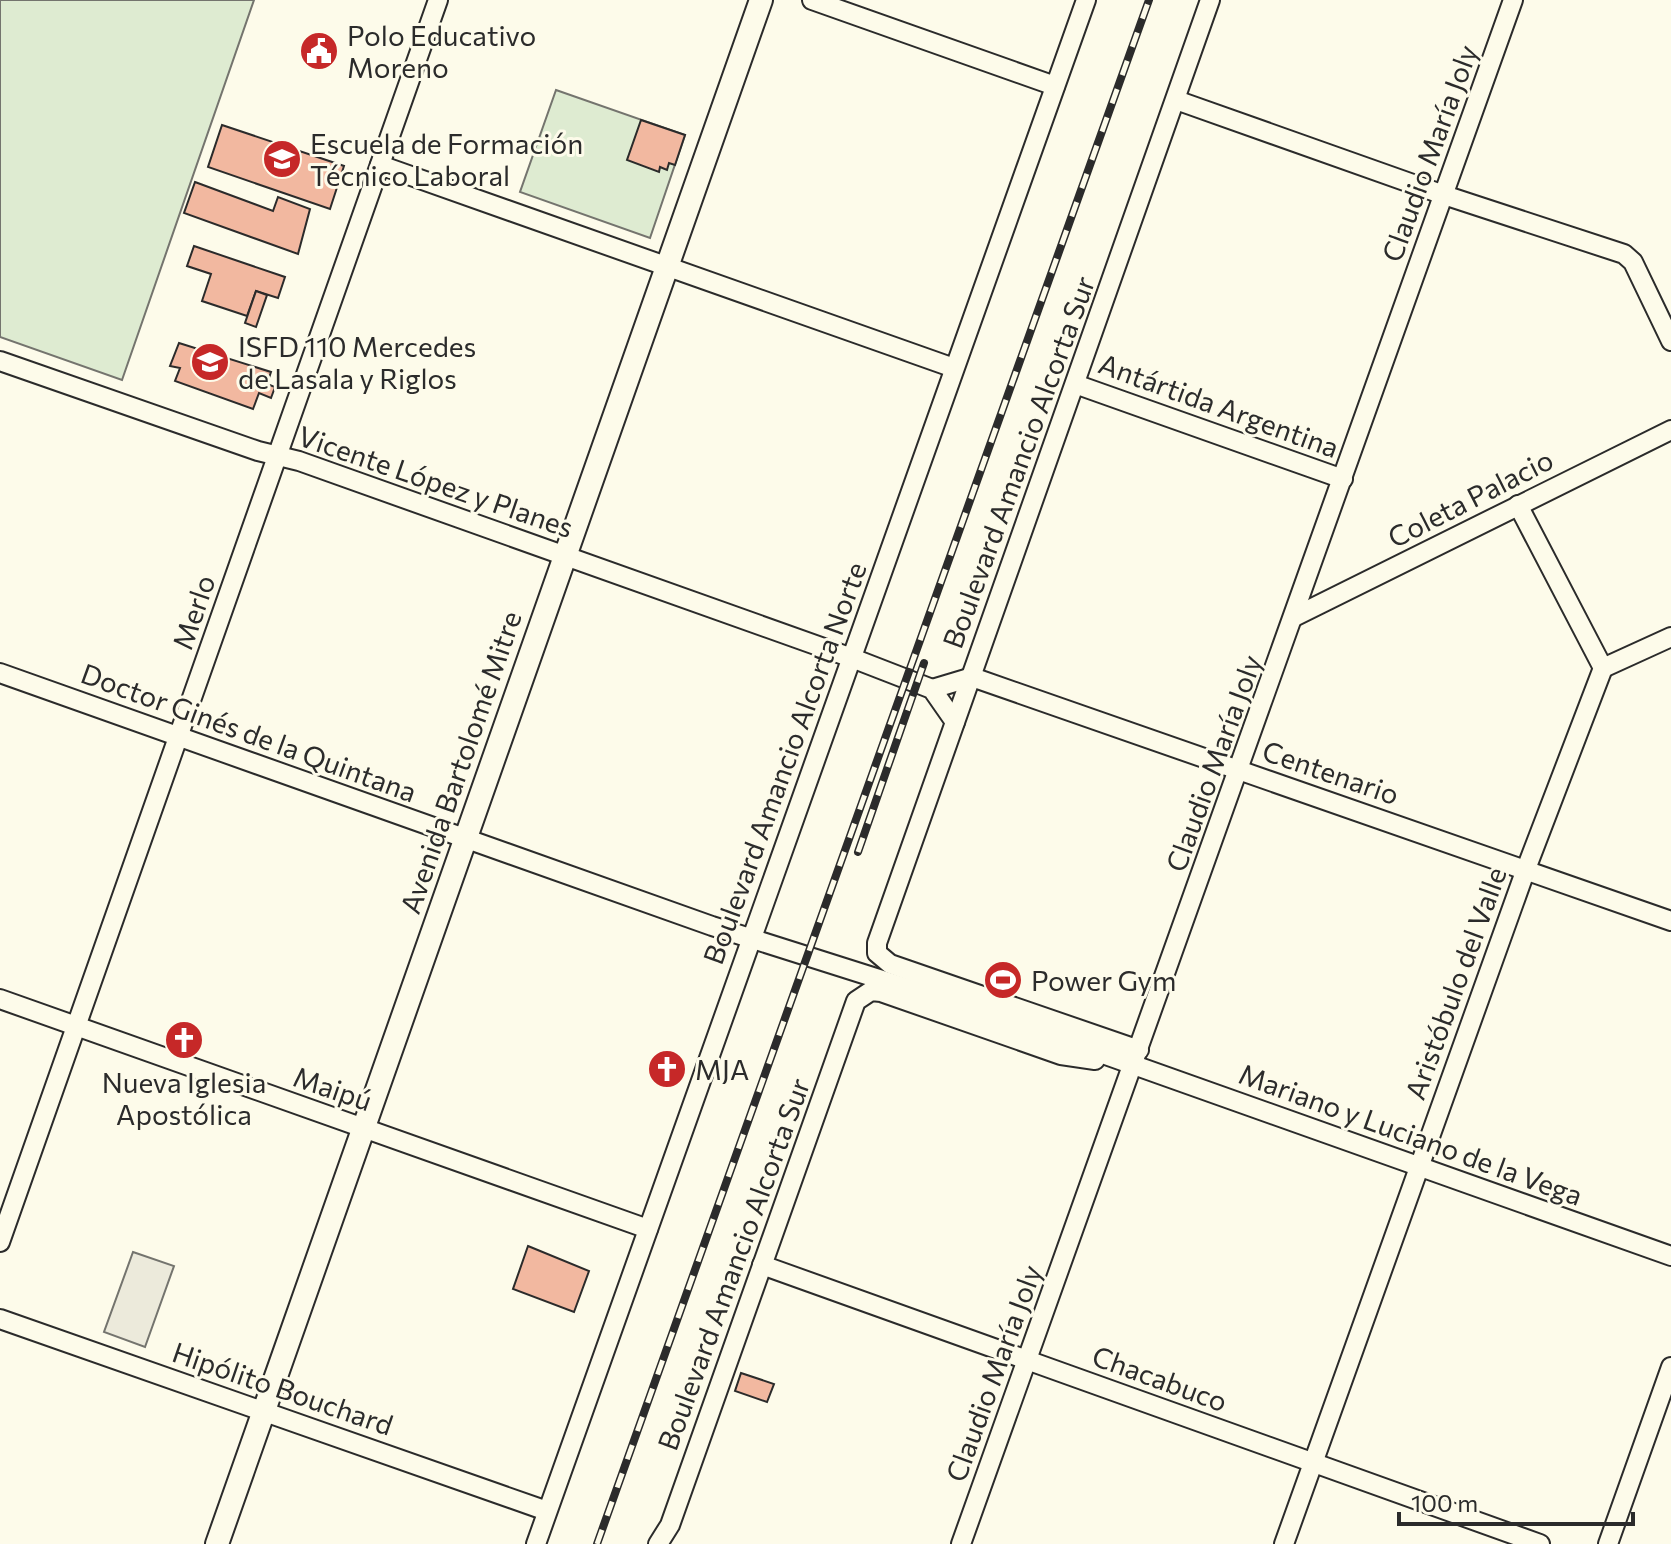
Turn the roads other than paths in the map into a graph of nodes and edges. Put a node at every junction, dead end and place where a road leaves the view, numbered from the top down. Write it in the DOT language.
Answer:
graph roads {
  1 [pos="438,0"];
  2 [pos="761,0"];
  3 [pos="812,0"];
  4 [pos="1086,0"];
  5 [pos="1210,0"];
  6 [pos="1513,0"];
  7 [pos="1055,86"];
  8 [pos="1176,100"];
  9 [pos="380,165"];
  10 [pos="1444,195"];
  11 [pos="665,267"];
  12 [pos="1671,341"];
  13 [pos="0,361"];
  14 [pos="954,368"];
  15 [pos="1075,384"];
  16 [pos="1671,430"];
  17 [pos="277,456"];
  18 [pos="1343,479"];
  19 [pos="1518,505"];
  20 [pos="564,555"];
  21 [pos="1294,617"];
  22 [pos="1671,637"];
  23 [pos="852,658"];
  24 [pos="1603,668"];
  25 [pos="0,673"];
  26 [pos="972,677"];
  27 [pos="932,689"];
  28 [pos="955,722"];
  29 [pos="178,736"];
  30 [pos="1240,770"];
  31 [pos="465,838"];
  32 [pos="1526,869"];
  33 [pos="1671,921"];
  34 [pos="751,940"];
  35 [pos="877,943"];
  36 [pos="865,974"];
  37 [pos="0,999"];
  38 [pos="856,1001"];
  39 [pos="76,1026"];
  40 [pos="1136,1058"];
  41 [pos="364,1128"];
  42 [pos="1419,1166"];
  43 [pos="648,1229"];
  44 [pos="0,1242"];
  45 [pos="1671,1256"];
  46 [pos="762,1265"];
  47 [pos="0,1319"];
  48 [pos="1027,1360"];
  49 [pos="1671,1367"];
  50 [pos="263,1411"];
  51 [pos="1313,1463"];
  52 [pos="547,1511"];
  53 [pos="217,1544"];
  54 [pos="536,1544"];
  55 [pos="658,1544"];
  56 [pos="961,1544"];
  57 [pos="1284,1544"];
  58 [pos="1540,1544"];
  59 [pos="1608,1544"];
  1 -- 9 [label="street, Merlo"];
  2 -- 11 [label="main road, Avenida Bartolomé Mitre"];
  3 -- 7 [label="street"];
  4 -- 7 [label="street, Boulevard Amancio Alcorta Norte"];
  5 -- 8 [label="street, Boulevard Amancio Alcorta Sur"];
  6 -- 10 [label="street, Claudio María Joly"];
  7 -- 14 [label="street, Boulevard Amancio Alcorta Norte"];
  8 -- 10 [label="street"];
  8 -- 15 [label="street, Boulevard Amancio Alcorta Sur"];
  9 -- 11 [label="street"];
  9 -- 17 [label="street, Merlo"];
  10 -- 12 [label="street"];
  10 -- 18 [label="street, Claudio María Joly"];
  11 -- 14 [label="street"];
  11 -- 20 [label="main road, Avenida Bartolomé Mitre"];
  13 -- 17 [label="street, Vicente López y Planes"];
  14 -- 23 [label="street, Boulevard Amancio Alcorta Norte"];
  15 -- 18 [label="street, Antártida Argentina"];
  15 -- 26 [label="street, Boulevard Amancio Alcorta Sur"];
  16 -- 19 [label="street, Coleta Palacio"];
  17 -- 20 [label="street, Vicente López y Planes"];
  17 -- 29 [label="street, Merlo"];
  18 -- 21 [label="street, Claudio María Joly"];
  19 -- 21 [label="street, Coleta Palacio"];
  19 -- 24 [label="street"];
  20 -- 23 [label="street, Vicente López y Planes"];
  20 -- 31 [label="main road, Avenida Bartolomé Mitre"];
  21 -- 30 [label="street, Claudio María Joly"];
  22 -- 24 [label="street"];
  23 -- 27 [label="street, Vicente López y Planes"];
  23 -- 34 [label="street, Boulevard Amancio Alcorta Norte"];
  24 -- 32 [label="street, Aristóbulo del Valle"];
  25 -- 29 [label="street, Doctor Ginés de la Quintana"];
  26 -- 27 [label="street"];
  26 -- 28 [label="street, Boulevard Amancio Alcorta Sur"];
  26 -- 30 [label="street, Centenario"];
  27 -- 28 [label="street"];
  28 -- 35 [label="street, Boulevard Amancio Alcorta Sur"];
  29 -- 31 [label="street, Doctor Ginés de la Quintana"];
  29 -- 39 [label="street, Merlo"];
  30 -- 32 [label="street, Centenario"];
  30 -- 40 [label="street, Claudio María Joly"];
  31 -- 34 [label="street, Doctor Ginés de la Quintana"];
  31 -- 41 [label="main road, Avenida Bartolomé Mitre"];
  32 -- 33 [label="street, Centenario"];
  32 -- 42 [label="street, Aristóbulo del Valle"];
  34 -- 36 [label="street, Doctor Ginés de la Quintana"];
  34 -- 43 [label="street, Boulevard Amancio Alcorta Norte"];
  35 -- 40 [label="street, Mariano y Luciano de la Vega"];
  36 -- 40 [label="street, Mariano y Luciano de la Vega"];
  37 -- 39 [label="street, Maipú"];
  38 -- 40 [label="street, Mariano y Luciano de la Vega"];
  38 -- 46 [label="street, Boulevard Amancio Alcorta Sur"];
  39 -- 41 [label="street, Maipú"];
  39 -- 44 [label="street, Merlo"];
  40 -- 42 [label="street, Mariano y Luciano de la Vega"];
  40 -- 48 [label="street, Claudio María Joly"];
  41 -- 43 [label="street, Maipú"];
  41 -- 50 [label="main road, Avenida Bartolomé Mitre"];
  42 -- 45 [label="street, Mariano y Luciano de la Vega"];
  42 -- 51 [label="street, Aristóbulo del Valle"];
  43 -- 52 [label="street, Boulevard Amancio Alcorta Norte"];
  46 -- 48 [label="street, Chacabuco"];
  46 -- 55 [label="street, Boulevard Amancio Alcorta Sur"];
  47 -- 50 [label="street, Hipólito Bouchard"];
  48 -- 51 [label="street, Chacabuco"];
  48 -- 56 [label="street, Claudio María Joly"];
  49 -- 59 [label="street"];
  50 -- 52 [label="street, Hipólito Bouchard"];
  50 -- 53 [label="main road, Avenida Bartolomé Mitre"];
  51 -- 57 [label="street, Aristóbulo del Valle"];
  51 -- 58 [label="street, Chacabuco"];
  52 -- 54 [label="street, Boulevard Amancio Alcorta Norte"];
}
